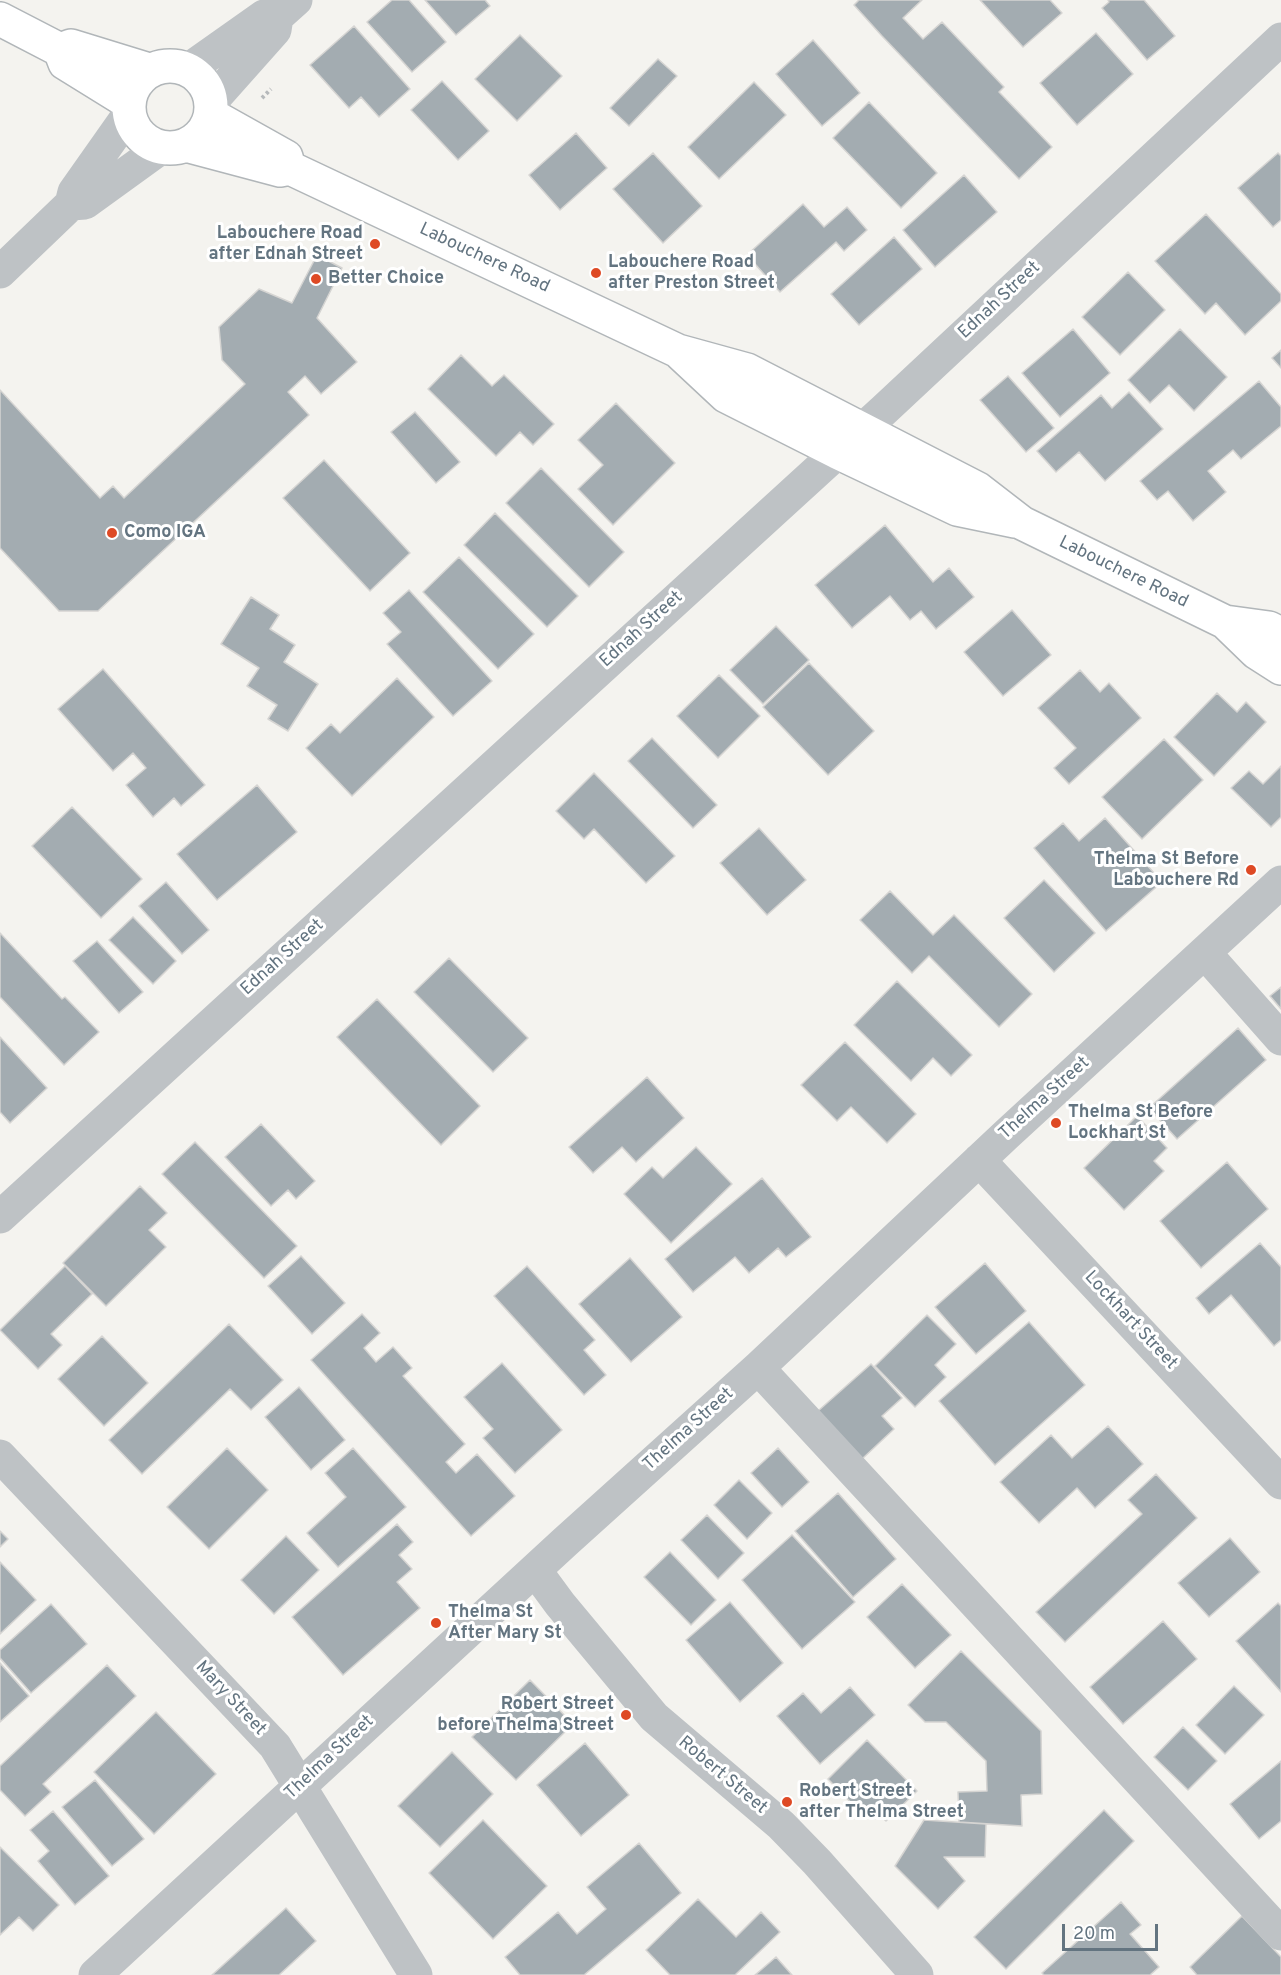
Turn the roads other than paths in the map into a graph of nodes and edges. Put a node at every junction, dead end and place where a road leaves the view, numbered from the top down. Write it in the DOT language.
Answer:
graph roads {
  1 [pos="286,8"];
  2 [pos="0,19"];
  3 [pos="1281,39"];
  4 [pos="60,50"];
  5 [pos="189,69"];
  6 [pos="149,70"];
  7 [pos="128,108"];
  8 [pos="211,108"];
  9 [pos="174,146"];
  10 [pos="290,168"];
  11 [pos="71,204"];
  12 [pos="0,272"];
  13 [pos="678,351"];
  14 [pos="863,428"];
  15 [pos="837,452"];
  16 [pos="1022,523"];
  17 [pos="1225,622"];
  18 [pos="1281,634"];
  19 [pos="1281,668"];
  20 [pos="1281,882"];
  21 [pos="1205,954"];
  22 [pos="1281,1039"];
  23 [pos="979,1160"];
  24 [pos="0,1217"];
  25 [pos="758,1368"];
  26 [pos="0,1456"];
  27 [pos="1281,1483"];
  28 [pos="535,1570"];
  29 [pos="300,1785"];
  30 [pos="1281,1934"];
  31 [pos="95,1975"];
  32 [pos="416,1975"];
  33 [pos="918,1975"];
  1 -- 5 [label="street"];
  1 -- 8 [label="street"];
  2 -- 4 [label="main road"];
  3 -- 14 [label="street, Ednah Street"];
  4 -- 6 [label="main road"];
  4 -- 7 [label="main road"];
  5 -- 6 [label="main road"];
  5 -- 8 [label="main road"];
  6 -- 7 [label="main road"];
  7 -- 9 [label="main road"];
  7 -- 11 [label="street"];
  8 -- 9 [label="main road"];
  8 -- 10 [label="main road, Labouchere Road"];
  9 -- 10 [label="main road, Labouchere Road"];
  9 -- 11 [label="street"];
  10 -- 13 [label="main road, Labouchere Road"];
  11 -- 12 [label="street"];
  13 -- 14 [label="main road, Labouchere Road"];
  13 -- 15 [label="main road, Labouchere Road"];
  14 -- 15 [label="street, Ednah Street"];
  14 -- 16 [label="main road, Labouchere Road"];
  15 -- 16 [label="main road, Labouchere Road"];
  15 -- 24 [label="street, Ednah Street"];
  16 -- 17 [label="main road, Labouchere Road"];
  17 -- 18 [label="main road, Labouchere Road"];
  17 -- 19 [label="main road, Labouchere Road"];
  20 -- 21 [label="street, Thelma Street"];
  21 -- 22 [label="street"];
  21 -- 23 [label="street, Thelma Street"];
  23 -- 25 [label="street, Thelma Street"];
  23 -- 27 [label="street, Lockhart Street"];
  25 -- 28 [label="street, Thelma Street"];
  25 -- 30 [label="street"];
  26 -- 29 [label="street, Mary Street"];
  28 -- 29 [label="street, Thelma Street"];
  28 -- 33 [label="street, Robert Street"];
  29 -- 31 [label="street, Thelma Street"];
  29 -- 32 [label="street, Mary Street"];
}
